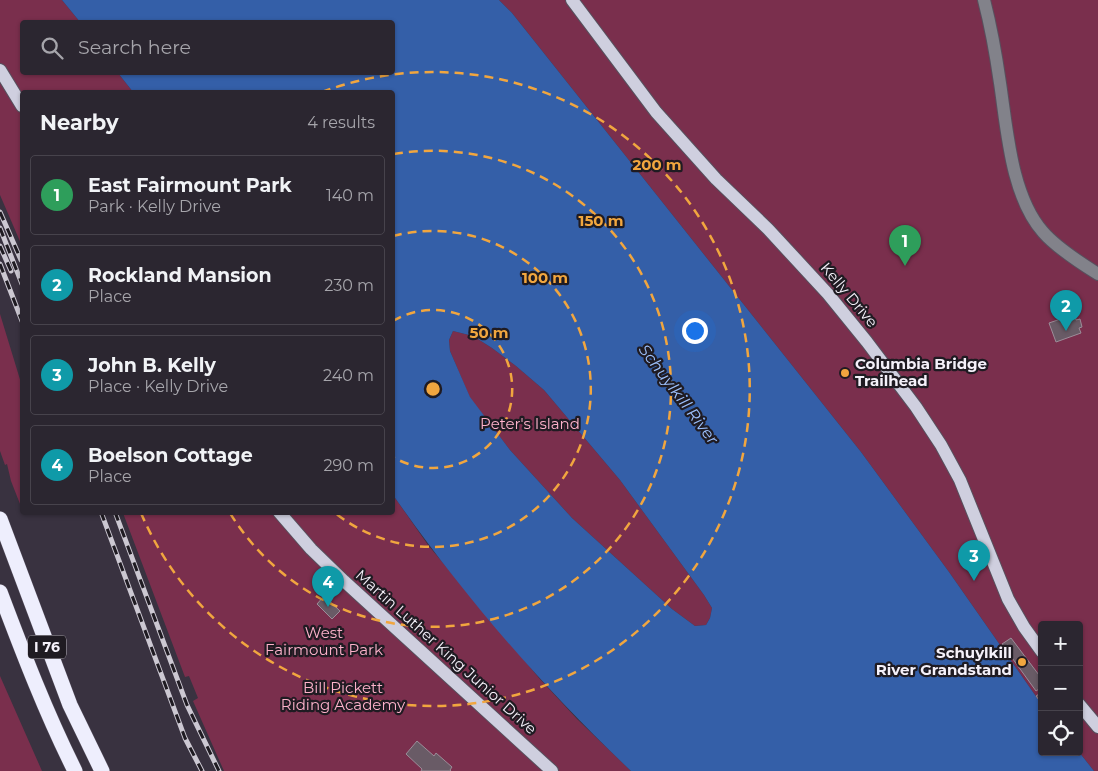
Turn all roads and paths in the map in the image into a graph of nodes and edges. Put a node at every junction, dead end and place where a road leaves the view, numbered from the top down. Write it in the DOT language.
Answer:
graph roads {
  1 [pos="572,0"];
  2 [pos="984,0"];
  3 [pos="0,70"];
  4 [pos="20,103"];
  5 [pos="1098,274"];
  6 [pos="282,515"];
  7 [pos="0,519"];
  8 [pos="0,592"];
  9 [pos="1038,646"];
  10 [pos="1083,709"];
  11 [pos="1098,727"];
  12 [pos="75,771"];
  13 [pos="102,771"];
  14 [pos="552,771"];
  1 -- 9 [label="main road, Kelly Drive"];
  2 -- 5 [label="street"];
  3 -- 4 [label="main road"];
  6 -- 14 [label="main road, Martin Luther King Junior Drive"];
  7 -- 13 [label="highway, I 76"];
  8 -- 12 [label="highway, I 76"];
  10 -- 11 [label="main road"];
}
